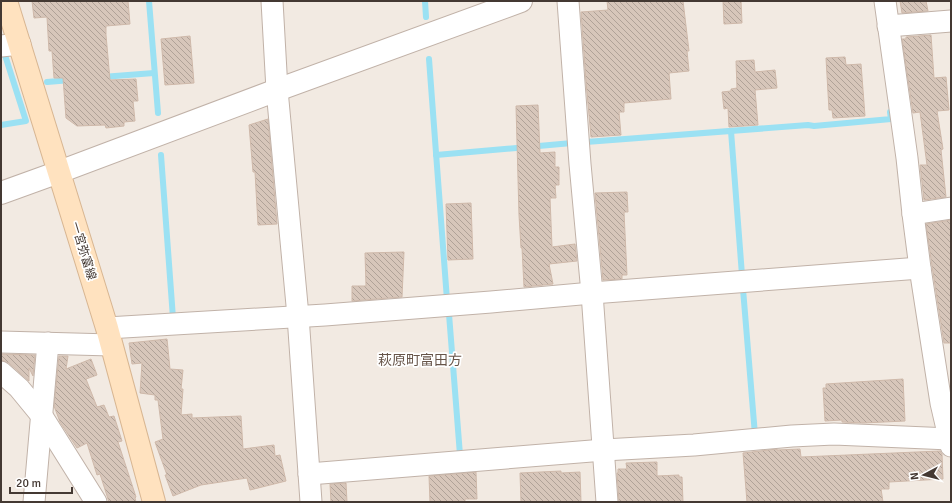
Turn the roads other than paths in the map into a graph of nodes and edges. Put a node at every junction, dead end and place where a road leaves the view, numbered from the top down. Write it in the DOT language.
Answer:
graph roads {
  1 [pos="6,1"];
  2 [pos="272,1"];
  3 [pos="521,1"];
  4 [pos="568,1"];
  5 [pos="884,1"];
  6 [pos="951,21"];
  7 [pos="888,26"];
  8 [pos="10,45"];
  9 [pos="277,90"];
  10 [pos="59,172"];
  11 [pos="1,193"];
  12 [pos="951,208"];
  13 [pos="913,214"];
  14 [pos="920,268"];
  15 [pos="592,293"];
  16 [pos="298,316"];
  17 [pos="109,337"];
  18 [pos="1,342"];
  19 [pos="48,343"];
  20 [pos="1,372"];
  21 [pos="42,416"];
  22 [pos="950,435"];
  23 [pos="604,450"];
  24 [pos="309,474"];
  25 [pos="34,502"];
  26 [pos="96,502"];
  27 [pos="154,502"];
  28 [pos="311,502"];
  29 [pos="607,502"];
  1 -- 8 [label="main road, 一宮弥富線"];
  2 -- 9 [label="street"];
  3 -- 9 [label="street"];
  4 -- 15 [label="street"];
  5 -- 7 [label="street"];
  6 -- 7 [label="street"];
  7 -- 13 [label="street"];
  8 -- 10 [label="main road, 一宮弥富線"];
  9 -- 10 [label="street"];
  9 -- 16 [label="street"];
  10 -- 11 [label="street"];
  10 -- 17 [label="main road, 一宮弥富線"];
  12 -- 13 [label="street"];
  13 -- 14 [label="street"];
  14 -- 15 [label="street"];
  14 -- 22 [label="street"];
  15 -- 16 [label="street"];
  15 -- 23 [label="street"];
  16 -- 17 [label="street"];
  16 -- 24 [label="street"];
  17 -- 19 [label="street"];
  17 -- 27 [label="main road, 一宮弥富線"];
  18 -- 19 [label="street"];
  19 -- 21 [label="street"];
  20 -- 21 [label="street"];
  21 -- 25 [label="street"];
  21 -- 26 [label="street"];
  22 -- 23 [label="street"];
  23 -- 24 [label="street"];
  23 -- 29 [label="street"];
  24 -- 28 [label="street"];
}
